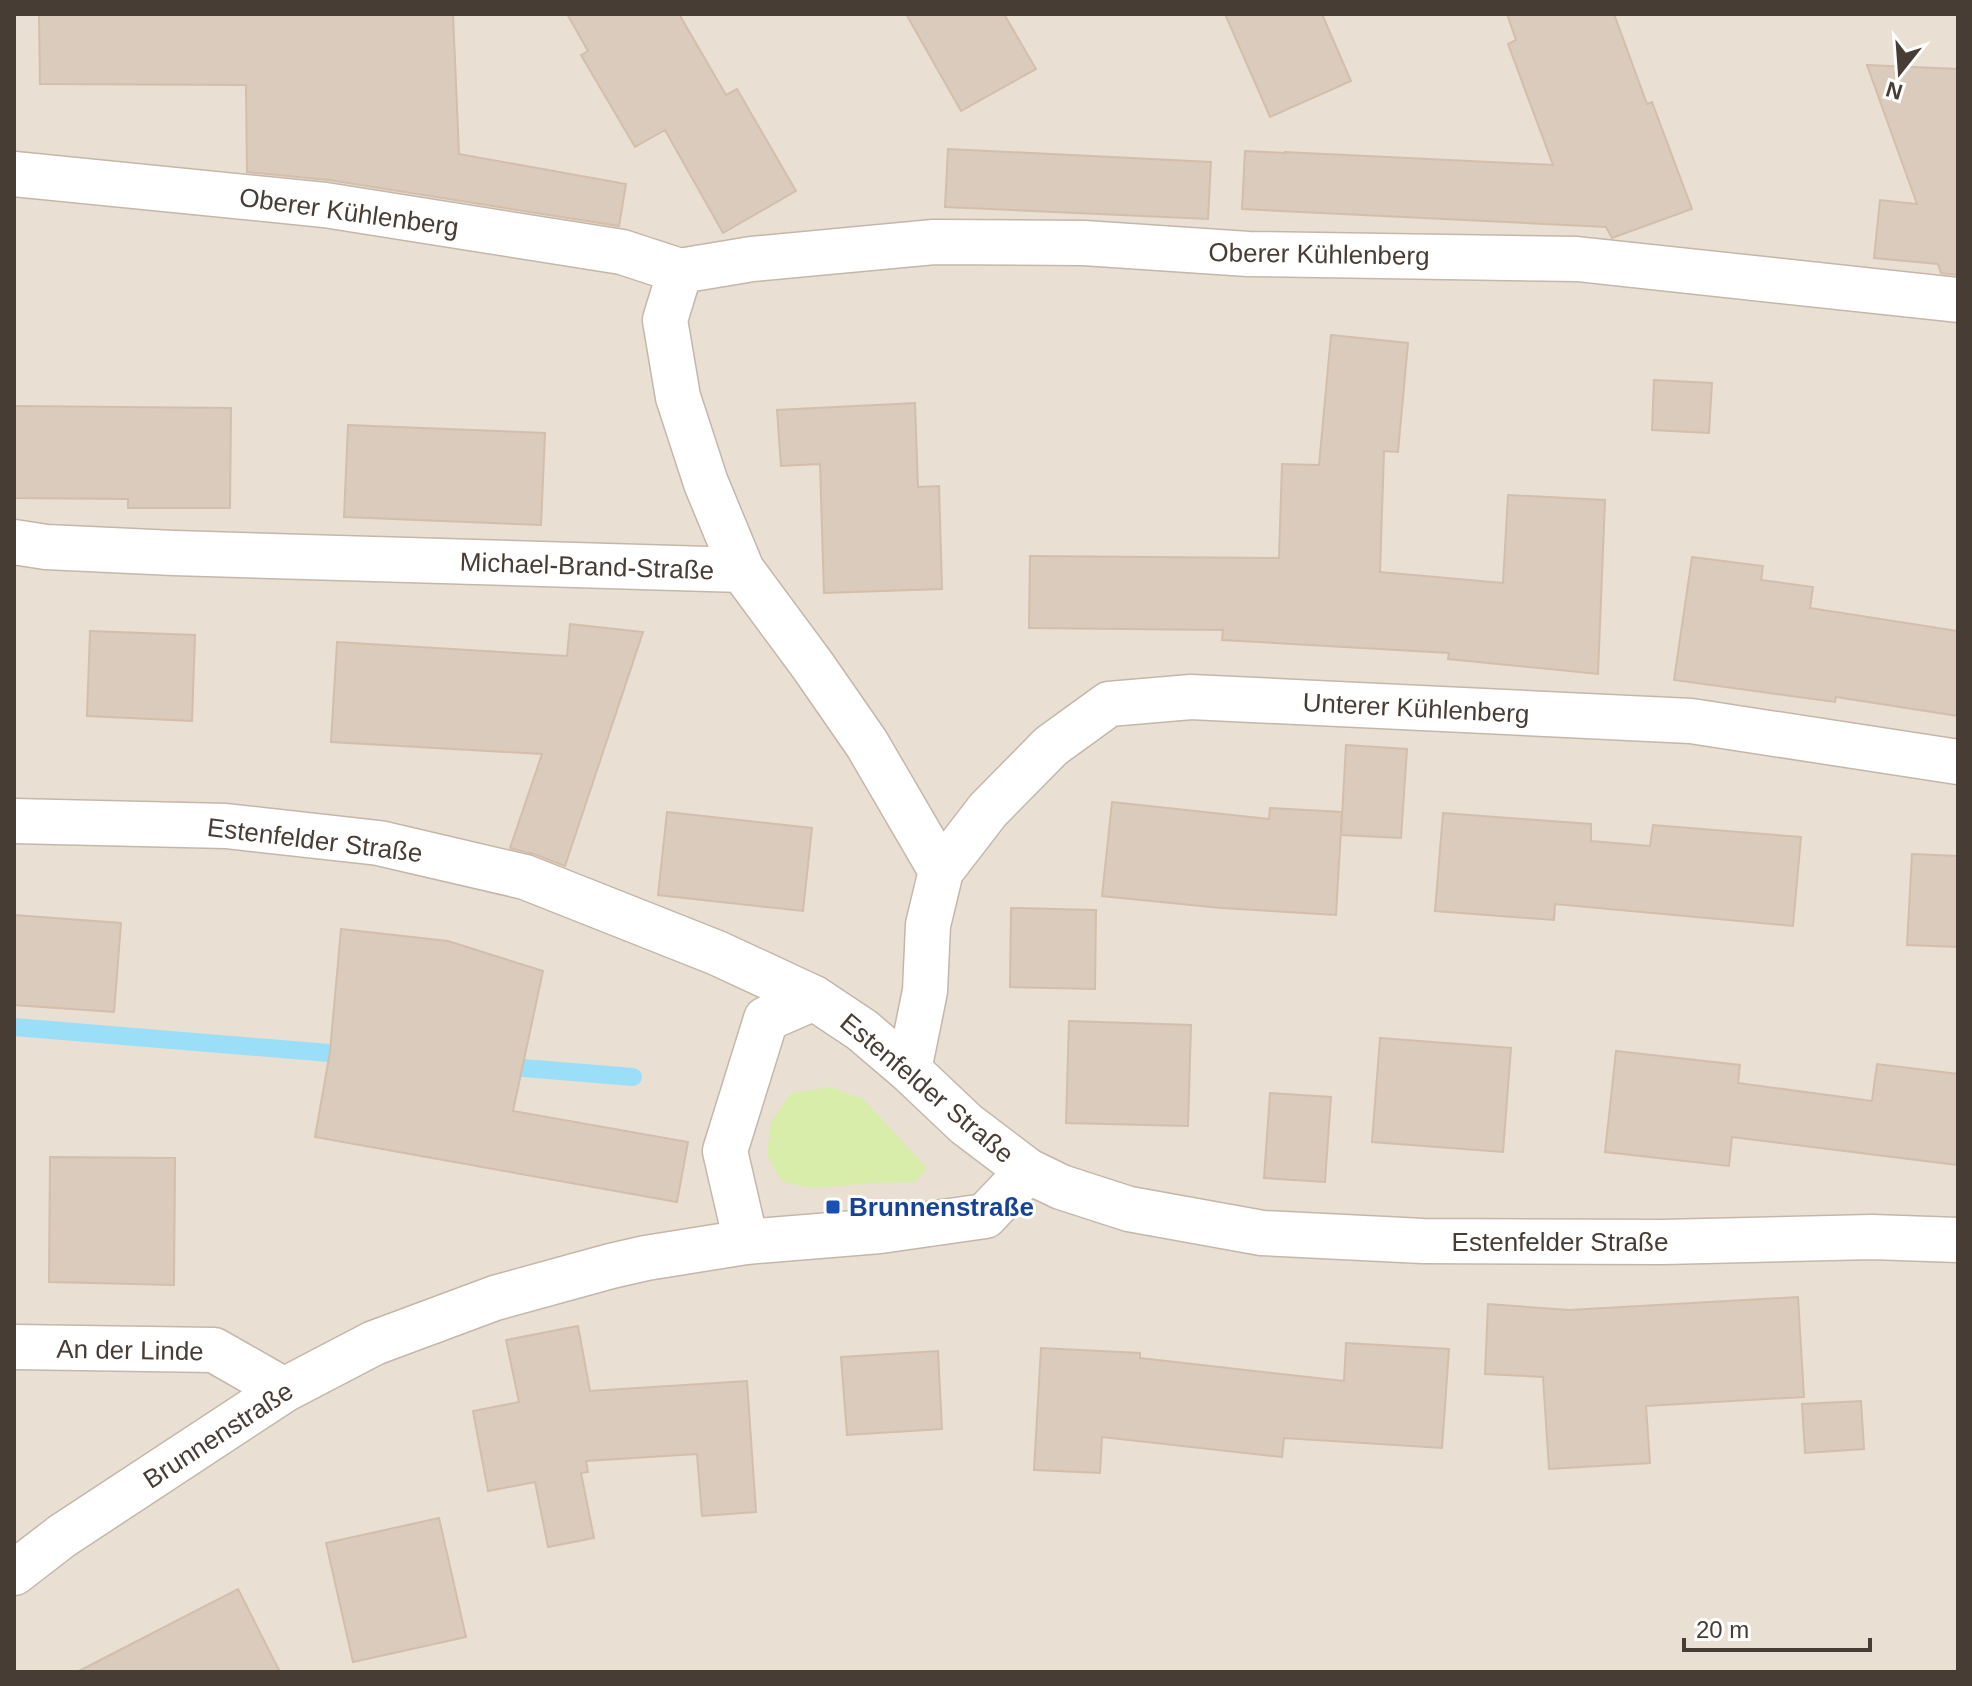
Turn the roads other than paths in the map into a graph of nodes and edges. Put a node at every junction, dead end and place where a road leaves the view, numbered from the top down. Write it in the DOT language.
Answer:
graph roads {
  1 [pos="14,174"];
  2 [pos="680,271"];
  3 [pos="1958,300"];
  4 [pos="14,542"];
  5 [pos="742,570"];
  6 [pos="1958,762"];
  7 [pos="14,821"];
  8 [pos="941,871"];
  9 [pos="814,998"];
  10 [pos="909,1070"];
  11 [pos="1028,1171"];
  12 [pos="1958,1240"];
  13 [pos="746,1242"];
  14 [pos="14,1347"];
  15 [pos="284,1390"];
  16 [pos="14,1573"];
  1 -- 2 [label="street, Oberer Kühlenberg"];
  2 -- 3 [label="street, Oberer Kühlenberg"];
  2 -- 5 [label="street"];
  4 -- 5 [label="street, Michael-Brand-Straße"];
  5 -- 8 [label="street, Michael-Brand-Straße"];
  6 -- 8 [label="street, Unterer Kühlenberg"];
  7 -- 9 [label="street, Estenfelder Straße"];
  8 -- 10 [label="street"];
  9 -- 10 [label="street, Estenfelder Straße"];
  9 -- 13 [label="street"];
  10 -- 11 [label="street, Estenfelder Straße"];
  11 -- 12 [label="street, Estenfelder Straße"];
  11 -- 13 [label="street, Brunnenstraße"];
  13 -- 15 [label="street, Brunnenstraße"];
  14 -- 15 [label="street, An der Linde"];
  15 -- 16 [label="street, Brunnenstraße"];
}
